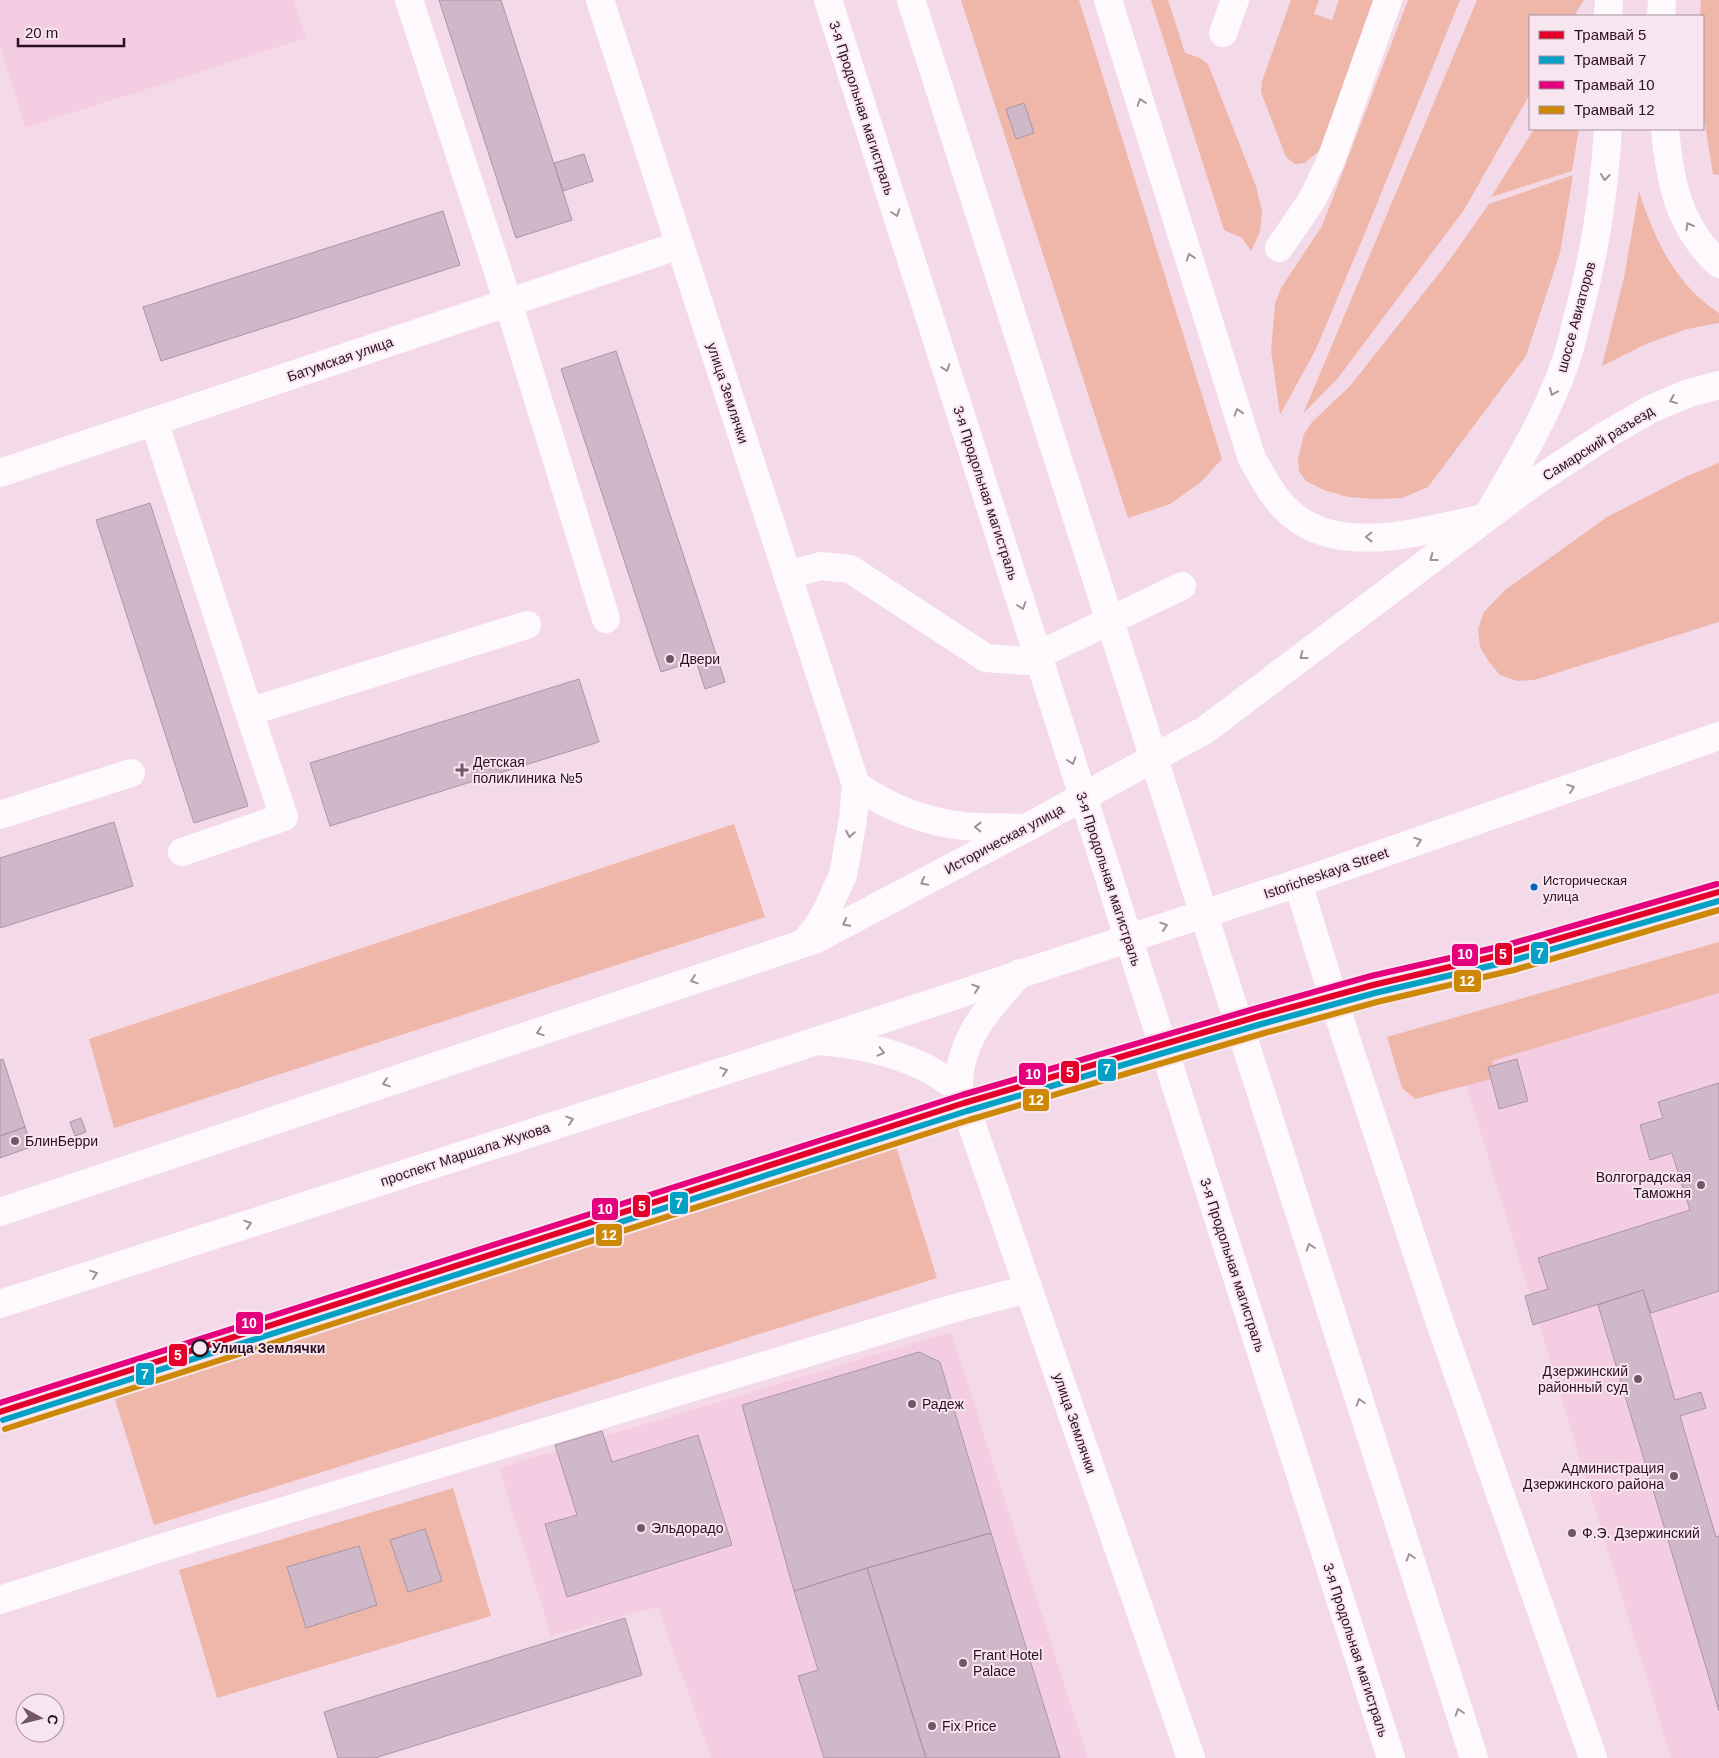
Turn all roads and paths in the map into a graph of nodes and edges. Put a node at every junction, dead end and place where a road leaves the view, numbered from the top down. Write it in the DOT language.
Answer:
graph roads {
  1 [pos="409,0"];
  2 [pos="600,0"];
  3 [pos="828,0"];
  4 [pos="911,0"];
  5 [pos="1108,0"];
  6 [pos="1235,0"];
  7 [pos="1388,0"];
  8 [pos="1609,0"];
  9 [pos="1662,0"];
  10 [pos="1608,15"];
  11 [pos="1662,15"];
  12 [pos="1223,33"];
  13 [pos="1608,130"];
  14 [pos="1665,130"];
  15 [pos="680,245"];
  16 [pos="1279,248"];
  17 [pos="1719,264"];
  18 [pos="508,302"];
  19 [pos="1719,385"];
  20 [pos="154,421"];
  21 [pos="0,473"];
  22 [pos="1486,518"];
  23 [pos="787,575"];
  24 [pos="1182,586"];
  25 [pos="606,619"];
  26 [pos="528,625"];
  27 [pos="249,712"];
  28 [pos="1719,736"];
  29 [pos="130,773"];
  30 [pos="856,785"];
  31 [pos="0,815"];
  32 [pos="1026,828"];
  33 [pos="182,852"];
  34 [pos="1298,883"];
  35 [pos="804,943"];
  36 [pos="1020,973"];
  37 [pos="930,1003"];
  38 [pos="816,1041"];
  39 [pos="959,1088"];
  40 [pos="0,1212"];
  41 [pos="1028,1289"];
  42 [pos="0,1304"];
  43 [pos="0,1600"];
  44 [pos="1191,1758"];
  45 [pos="1391,1758"];
  46 [pos="1474,1758"];
  47 [pos="1593,1758"];
  1 -- 18 [label="main road"];
  2 -- 15 [label="main road, улица Землячки"];
  3 -- 45 [label="main road, 3-я Продольная магистраль, one-way"];
  46 -- 4 [label="main road, one-way"];
  22 -- 5 [label="main road, one-way"];
  6 -- 12 [label="main road"];
  7 -- 16 [label="main road"];
  8 -- 10 [label="main road"];
  9 -- 11 [label="main road"];
  13 -- 22 [label="main road, шоссе Авиаторов, one-way"];
  17 -- 14 [label="main road, one-way"];
  15 -- 18 [label="main road, Батумская улица"];
  15 -- 23 [label="main road, улица Землячки"];
  18 -- 20 [label="main road, Батумская улица"];
  18 -- 25 [label="main road"];
  19 -- 22 [label="main road, Самарский разъезд, one-way"];
  20 -- 21 [label="main road, Батумская улица"];
  20 -- 27 [label="main road"];
  22 -- 32 [label="main road, Историческая улица, one-way"];
  23 -- 24 [label="main road"];
  23 -- 30 [label="main road, улица Землячки"];
  26 -- 27 [label="main road"];
  27 -- 33 [label="main road"];
  34 -- 28 [label="main road, Istoricheskaya Street, one-way"];
  29 -- 31 [label="main road"];
  32 -- 30 [label="main road, one-way"];
  30 -- 35 [label="main road, one-way"];
  32 -- 35 [label="main road, Историческая улица, one-way"];
  36 -- 34 [label="main road, Istoricheskaya Street, one-way"];
  34 -- 47 [label="main road"];
  35 -- 40 [label="main road, one-way"];
  37 -- 36 [label="main road, Istoricheskaya Street, one-way"];
  36 -- 39 [label="main road"];
  37 -- 38 [label="main road, проспект Маршала Жукова"];
  38 -- 39 [label="main road, one-way"];
  42 -- 38 [label="main road, проспект Маршала Жукова, one-way"];
  39 -- 41 [label="main road, улица Землячки"];
  41 -- 43 [label="main road"];
  41 -- 44 [label="main road, улица Землячки"];
}
